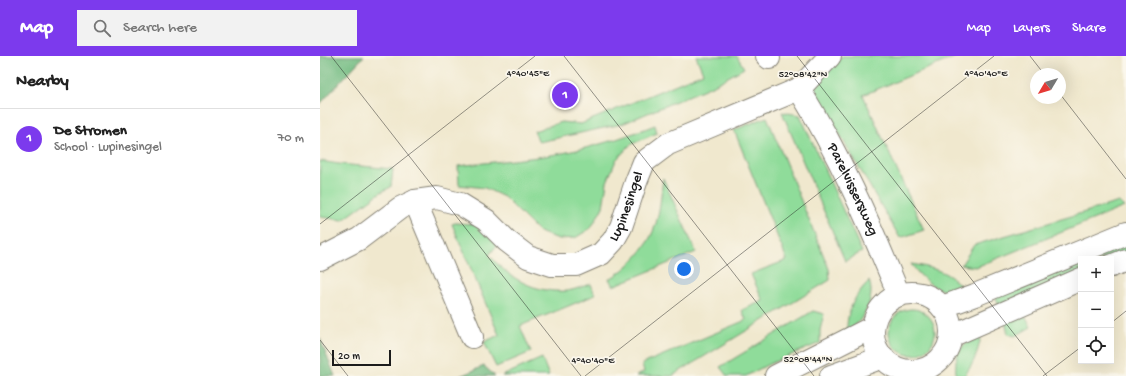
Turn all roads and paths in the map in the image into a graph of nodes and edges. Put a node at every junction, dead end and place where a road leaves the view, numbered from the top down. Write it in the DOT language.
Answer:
graph roads {
  1 [pos="830,56"];
  2 [pos="799,88"];
  3 [pos="415,201"];
  4 [pos="1126,233"];
  5 [pos="320,258"];
  6 [pos="1126,260"];
  7 [pos="1114,265"];
  8 [pos="1078,280"];
  9 [pos="899,295"];
  10 [pos="942,307"];
  11 [pos="873,328"];
  12 [pos="950,336"];
  13 [pos="472,337"];
  14 [pos="883,357"];
  15 [pos="941,368"];
  16 [pos="917,373"];
  17 [pos="776,376"];
  18 [pos="831,376"];
  1 -- 2 [label="street, Lupinesingel"];
  2 -- 3 [label="street, Lupinesingel"];
  2 -- 9 [label="street, Parelvissersweg"];
  3 -- 5 [label="street, Lupinesingel"];
  3 -- 13 [label="street"];
  4 -- 10 [label="street"];
  6 -- 7 [label="street"];
  8 -- 12 [label="street"];
  9 -- 10 [label="street"];
  9 -- 11 [label="street"];
  10 -- 12 [label="street"];
  11 -- 14 [label="street"];
  11 -- 17 [label="street"];
  12 -- 15 [label="street"];
  14 -- 16 [label="street"];
  14 -- 18 [label="street"];
  15 -- 16 [label="street"];
}
